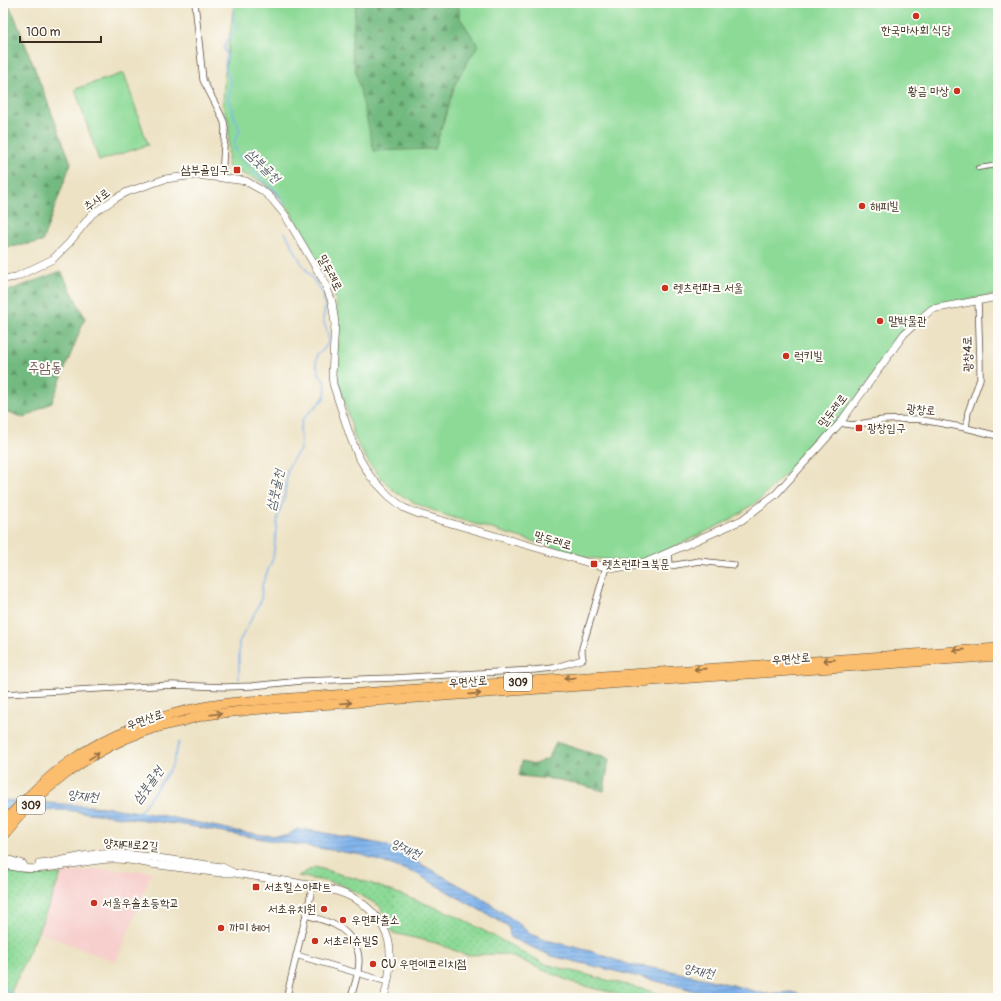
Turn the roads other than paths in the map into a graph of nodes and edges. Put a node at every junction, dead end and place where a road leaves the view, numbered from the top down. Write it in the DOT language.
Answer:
graph roads {
  1 [pos="195,3"];
  2 [pos="998,165"];
  3 [pos="978,168"];
  4 [pos="222,178"];
  5 [pos="3,279"];
  6 [pos="998,298"];
  7 [pos="978,301"];
  8 [pos="840,423"];
  9 [pos="966,428"];
  10 [pos="998,436"];
  11 [pos="669,553"];
  12 [pos="734,565"];
  13 [pos="606,567"];
  14 [pos="998,648"];
  15 [pos="998,656"];
  16 [pos="3,694"];
  17 [pos="3,823"];
  18 [pos="3,836"];
  19 [pos="3,858"];
  20 [pos="3,864"];
  21 [pos="234,873"];
  22 [pos="313,885"];
  23 [pos="306,915"];
  24 [pos="296,955"];
  25 [pos="357,972"];
  26 [pos="388,982"];
  27 [pos="286,996"];
  28 [pos="300,998"];
  29 [pos="351,998"];
  30 [pos="384,998"];
  1 -- 4 [label="street"];
  2 -- 3 [label="street"];
  4 -- 5 [label="street, 추사로"];
  4 -- 13 [label="street, 말두레로"];
  6 -- 7 [label="street, 말두레로"];
  7 -- 8 [label="street, 말두레로"];
  7 -- 9 [label="street, 광창4로"];
  8 -- 9 [label="street, 광창로"];
  8 -- 11 [label="street, 말두레로"];
  9 -- 10 [label="street, 광창로"];
  11 -- 12 [label="street"];
  11 -- 13 [label="street, 말두레로"];
  13 -- 16 [label="street"];
  14 -- 17 [label="highway, 우면산로 / 309, one-way"];
  18 -- 15 [label="highway, 우면산로 / 309, one-way"];
  19 -- 21 [label="street, 양재대로2길"];
  20 -- 21 [label="street, 양재대로2길"];
  21 -- 22 [label="street, 양재대로2길"];
  22 -- 23 [label="street"];
  22 -- 26 [label="street, 양재대로2길"];
  23 -- 24 [label="street"];
  23 -- 25 [label="street"];
  24 -- 25 [label="street"];
  24 -- 27 [label="street"];
  25 -- 26 [label="street"];
  25 -- 29 [label="street"];
  26 -- 30 [label="street, 양재대로2길"];
  27 -- 28 [label="street"];
}
